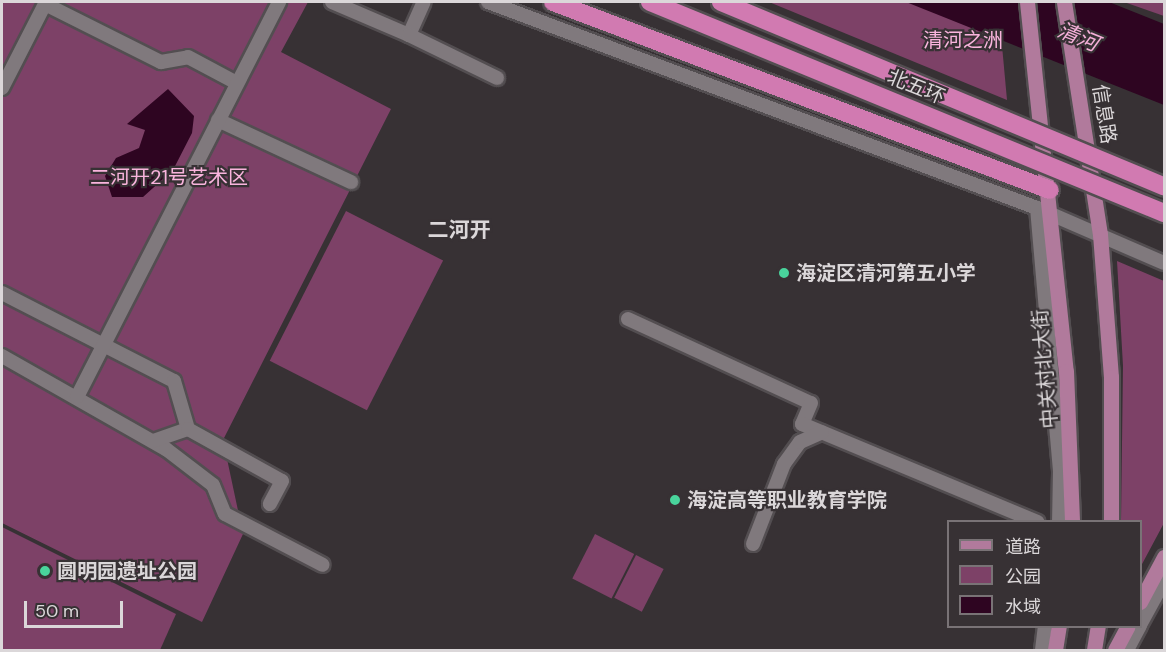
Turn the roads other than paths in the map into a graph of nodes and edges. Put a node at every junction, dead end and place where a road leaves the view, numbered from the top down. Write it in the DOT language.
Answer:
graph roads {
  1 [pos="279,2"];
  2 [pos="332,2"];
  3 [pos="424,2"];
  4 [pos="488,2"];
  5 [pos="553,2"];
  6 [pos="650,2"];
  7 [pos="721,2"];
  8 [pos="1027,2"];
  9 [pos="1064,2"];
  10 [pos="46,3"];
  11 [pos="410,35"];
  12 [pos="497,78"];
  13 [pos="237,84"];
  14 [pos="2,88"];
  15 [pos="218,120"];
  16 [pos="351,182"];
  17 [pos="1164,186"];
  18 [pos="1050,190"];
  19 [pos="1037,207"];
  20 [pos="1164,213"];
  21 [pos="1053,214"];
  22 [pos="1100,234"];
  23 [pos="1164,263"];
  24 [pos="2,293"];
  25 [pos="628,319"];
  26 [pos="104,345"];
  27 [pos="2,356"];
  28 [pos="77,397"];
  29 [pos="188,429"];
  30 [pos="822,432"];
  31 [pos="153,441"];
  32 [pos="270,504"];
  33 [pos="1032,520"];
  34 [pos="1059,520"];
  35 [pos="1072,520"];
  36 [pos="1111,520"];
  37 [pos="753,544"];
  38 [pos="1164,557"];
  39 [pos="323,566"];
  40 [pos="1164,581"];
  41 [pos="1142,598"];
  42 [pos="1142,622"];
  43 [pos="1045,628"];
  44 [pos="1059,628"];
  45 [pos="1098,628"];
  46 [pos="1127,628"];
  47 [pos="1139,628"];
  48 [pos="1042,651"];
  49 [pos="1056,651"];
  50 [pos="1094,651"];
  51 [pos="1115,651"];
  52 [pos="1127,651"];
  1 -- 13 [label="street"];
  2 -- 11 [label="street"];
  3 -- 11 [label="street"];
  4 -- 19 [label="street"];
  5 -- 18 [label="highway"];
  6 -- 20 [label="highway, 北五环, bridge"];
  7 -- 17 [label="highway, 北五环, bridge"];
  8 -- 18 [label="main road"];
  9 -- 22 [label="main road, 信息路"];
  10 -- 13 [label="street"];
  10 -- 14 [label="street"];
  11 -- 12 [label="street"];
  13 -- 15 [label="street"];
  15 -- 16 [label="street"];
  15 -- 26 [label="street"];
  18 -- 21 [label="main road"];
  19 -- 21 [label="street"];
  19 -- 34 [label="street"];
  21 -- 22 [label="street"];
  21 -- 35 [label="main road, 中关村北大街"];
  22 -- 23 [label="street"];
  22 -- 36 [label="main road"];
  24 -- 26 [label="street"];
  25 -- 30 [label="street"];
  26 -- 28 [label="street"];
  26 -- 29 [label="street"];
  27 -- 28 [label="street"];
  28 -- 31 [label="street"];
  29 -- 31 [label="street"];
  29 -- 32 [label="street"];
  30 -- 33 [label="street"];
  30 -- 37 [label="street"];
  31 -- 39 [label="street"];
  38 -- 41 [label="main road"];
  40 -- 42 [label="street"];
  43 -- 48 [label="street"];
  44 -- 49 [label="main road"];
  45 -- 50 [label="main road"];
  46 -- 51 [label="main road"];
  47 -- 52 [label="street"];
}
